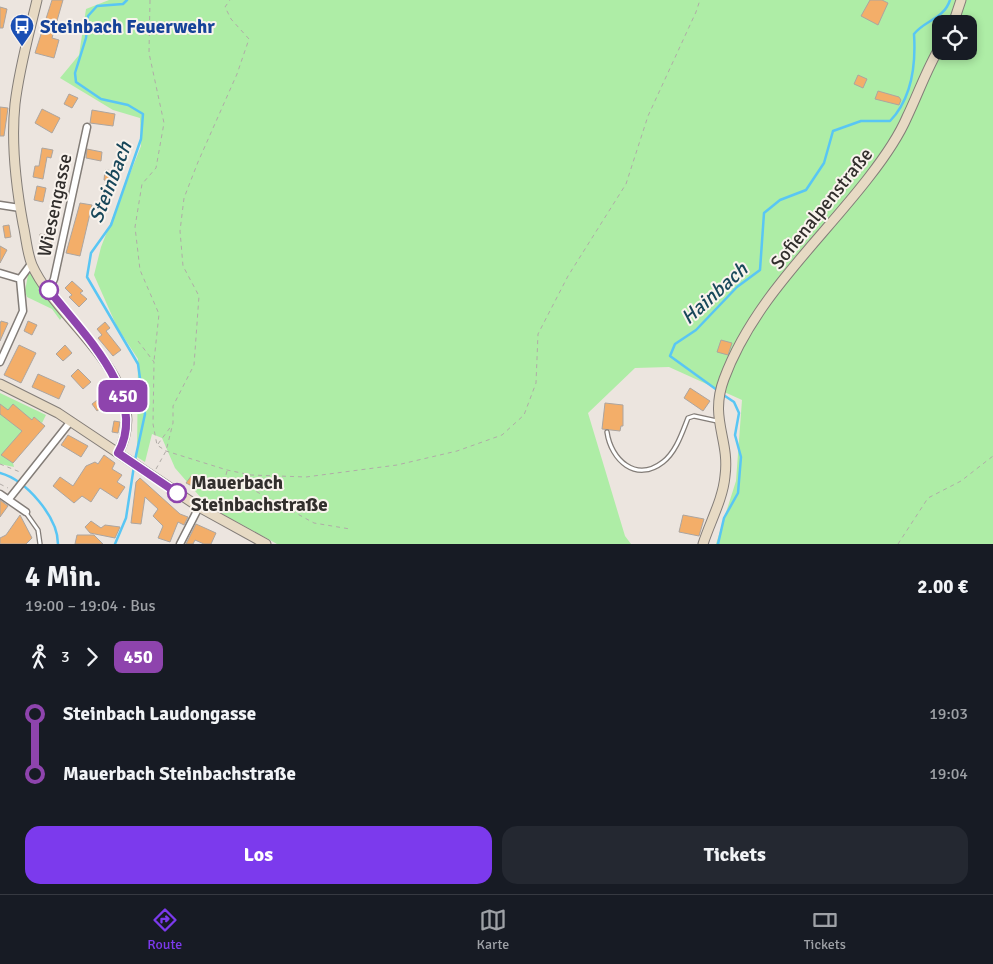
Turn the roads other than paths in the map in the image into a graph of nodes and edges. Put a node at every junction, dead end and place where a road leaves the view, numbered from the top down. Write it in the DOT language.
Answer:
graph roads {
  1 [pos="37,0"];
  2 [pos="961,0"];
  3 [pos="957,15"];
  4 [pos="933,60"];
  5 [pos="87,126"];
  6 [pos="0,205"];
  7 [pos="20,208"];
  8 [pos="32,264"];
  9 [pos="0,274"];
  10 [pos="20,279"];
  11 [pos="49,290"];
  12 [pos="0,362"];
  13 [pos="0,384"];
  14 [pos="71,421"];
  15 [pos="718,421"];
  16 [pos="607,432"];
  17 [pos="118,453"];
  18 [pos="0,494"];
  19 [pos="12,495"];
  20 [pos="199,507"];
  21 [pos="26,512"];
  22 [pos="40,544"];
  23 [pos="180,544"];
  24 [pos="266,544"];
  25 [pos="703,544"];
  1 -- 7 [label="street"];
  2 -- 3 [label="street"];
  4 -- 15 [label="street, Sofienalpenstraße"];
  5 -- 11 [label="street, Wiesengasse"];
  6 -- 7 [label="street"];
  7 -- 8 [label="street"];
  8 -- 10 [label="street"];
  8 -- 11 [label="street"];
  9 -- 10 [label="street"];
  10 -- 12 [label="street"];
  11 -- 17 [label="street"];
  13 -- 14 [label="street"];
  14 -- 17 [label="street"];
  14 -- 19 [label="street"];
  15 -- 16 [label="lane"];
  15 -- 25 [label="street"];
  17 -- 20 [label="street"];
  18 -- 19 [label="street"];
  19 -- 21 [label="street"];
  20 -- 23 [label="street"];
  20 -- 24 [label="street"];
  21 -- 22 [label="lane"];
}
